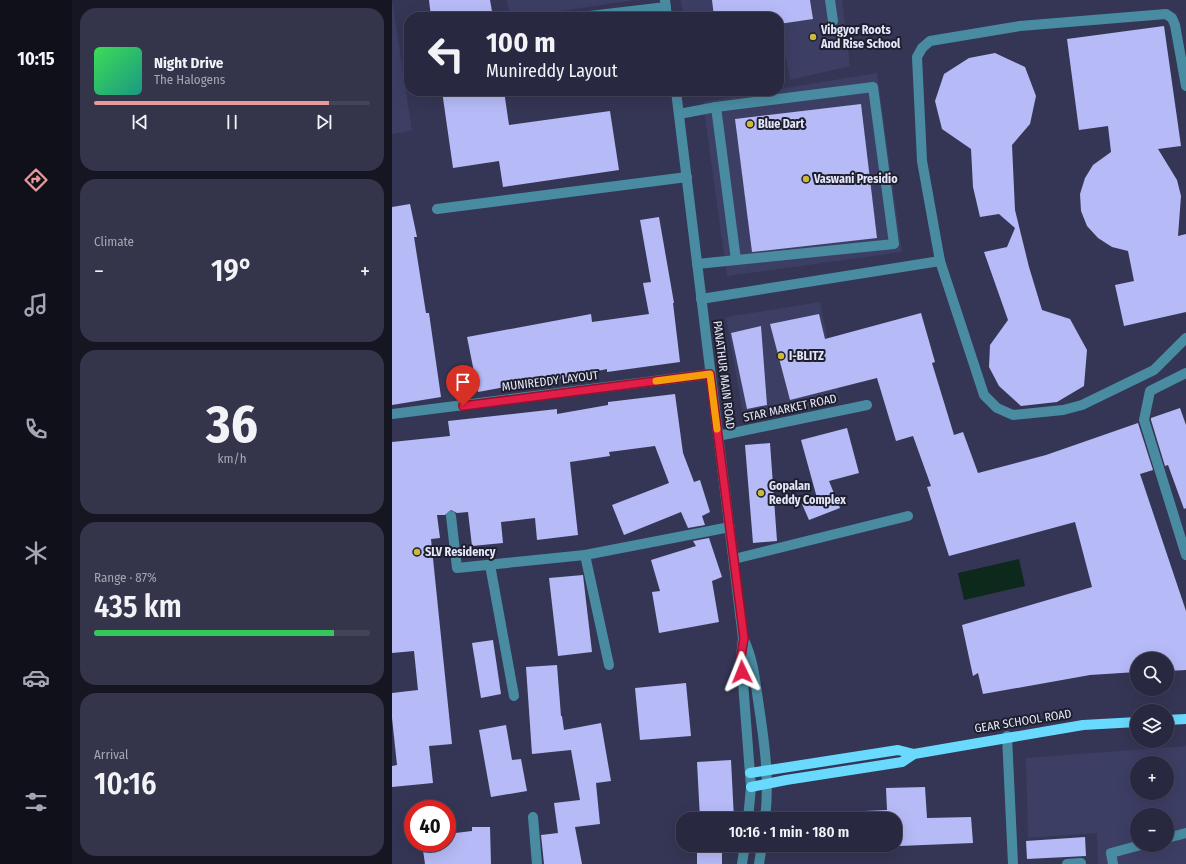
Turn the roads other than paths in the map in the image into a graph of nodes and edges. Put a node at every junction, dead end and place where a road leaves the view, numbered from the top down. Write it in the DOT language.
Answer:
graph roads {
  1 [pos="830,0"];
  2 [pos="666,8"];
  3 [pos="639,12"];
  4 [pos="833,22"];
  5 [pos="1186,86"];
  6 [pos="677,96"];
  7 [pos="716,107"];
  8 [pos="679,114"];
  9 [pos="686,177"];
  10 [pos="437,209"];
  11 [pos="736,260"];
  12 [pos="940,261"];
  13 [pos="697,264"];
  14 [pos="702,299"];
  15 [pos="1186,338"];
  16 [pos="1186,373"];
  17 [pos="710,374"];
  18 [pos="867,405"];
  19 [pos="392,414"];
  20 [pos="718,436"];
  21 [pos="450,516"];
  22 [pos="908,516"];
  23 [pos="730,527"];
  24 [pos="584,555"];
  25 [pos="1186,555"];
  26 [pos="734,559"];
  27 [pos="490,565"];
  28 [pos="744,638"];
  29 [pos="609,665"];
  30 [pos="514,696"];
  31 [pos="1186,719"];
  32 [pos="1174,720"];
  33 [pos="1130,722"];
  34 [pos="1007,736"];
  35 [pos="914,754"];
  36 [pos="766,771"];
  37 [pos="750,773"];
  38 [pos="767,783"];
  39 [pos="750,787"];
  40 [pos="748,812"];
  41 [pos="765,812"];
  42 [pos="533,817"];
  43 [pos="1186,833"];
  44 [pos="1174,836"];
  45 [pos="1130,848"];
  46 [pos="744,852"];
  47 [pos="761,852"];
  48 [pos="1081,863"];
  49 [pos="537,864"];
  50 [pos="742,864"];
  51 [pos="759,864"];
  52 [pos="1013,864"];
  53 [pos="1067,864"];
  54 [pos="1113,864"];
  1 -- 4 [label="street"];
  2 -- 3 [label="street"];
  5 -- 12 [label="street"];
  6 -- 8 [label="street, PANATHUR MAIN ROAD"];
  7 -- 8 [label="street"];
  7 -- 11 [label="street"];
  7 -- 11 [label="street"];
  8 -- 9 [label="street, PANATHUR MAIN ROAD"];
  9 -- 10 [label="street"];
  9 -- 13 [label="street, PANATHUR MAIN ROAD"];
  11 -- 13 [label="street"];
  12 -- 14 [label="street"];
  12 -- 15 [label="street"];
  13 -- 14 [label="street, PANATHUR MAIN ROAD"];
  14 -- 17 [label="street, PANATHUR MAIN ROAD"];
  16 -- 25 [label="street"];
  17 -- 19 [label="street, MUNIREDDY LAYOUT"];
  17 -- 20 [label="street, PANATHUR MAIN ROAD"];
  18 -- 20 [label="street, STAR MARKET ROAD"];
  20 -- 23 [label="street, PANATHUR MAIN ROAD"];
  21 -- 27 [label="street"];
  22 -- 26 [label="street"];
  23 -- 24 [label="street"];
  23 -- 26 [label="street, PANATHUR MAIN ROAD"];
  24 -- 27 [label="street"];
  24 -- 29 [label="street"];
  26 -- 28 [label="street, PANATHUR MAIN ROAD"];
  27 -- 30 [label="street"];
  28 -- 36 [label="street, PANATHUR MAIN ROAD"];
  28 -- 37 [label="street, PANATHUR MAIN ROAD"];
  31 -- 32 [label="main road"];
  33 -- 34 [label="main road, GEAR SCHOOL ROAD"];
  34 -- 35 [label="main road, GEAR SCHOOL ROAD"];
  34 -- 52 [label="street"];
  35 -- 36 [label="main road, GEAR SCHOOL ROAD"];
  35 -- 38 [label="main road, GEAR SCHOOL ROAD"];
  36 -- 37 [label="main road, GEAR SCHOOL ROAD"];
  36 -- 38 [label="street, PANATHUR MAIN ROAD"];
  37 -- 39 [label="street, PANATHUR MAIN ROAD"];
  38 -- 39 [label="main road, GEAR SCHOOL ROAD"];
  38 -- 41 [label="street, PANATHUR MAIN ROAD"];
  39 -- 40 [label="street, PANATHUR MAIN ROAD"];
  42 -- 49 [label="street"];
  43 -- 44 [label="street"];
  45 -- 54 [label="street"];
  46 -- 50 [label="street"];
  47 -- 51 [label="street"];
  48 -- 53 [label="street"];
}
